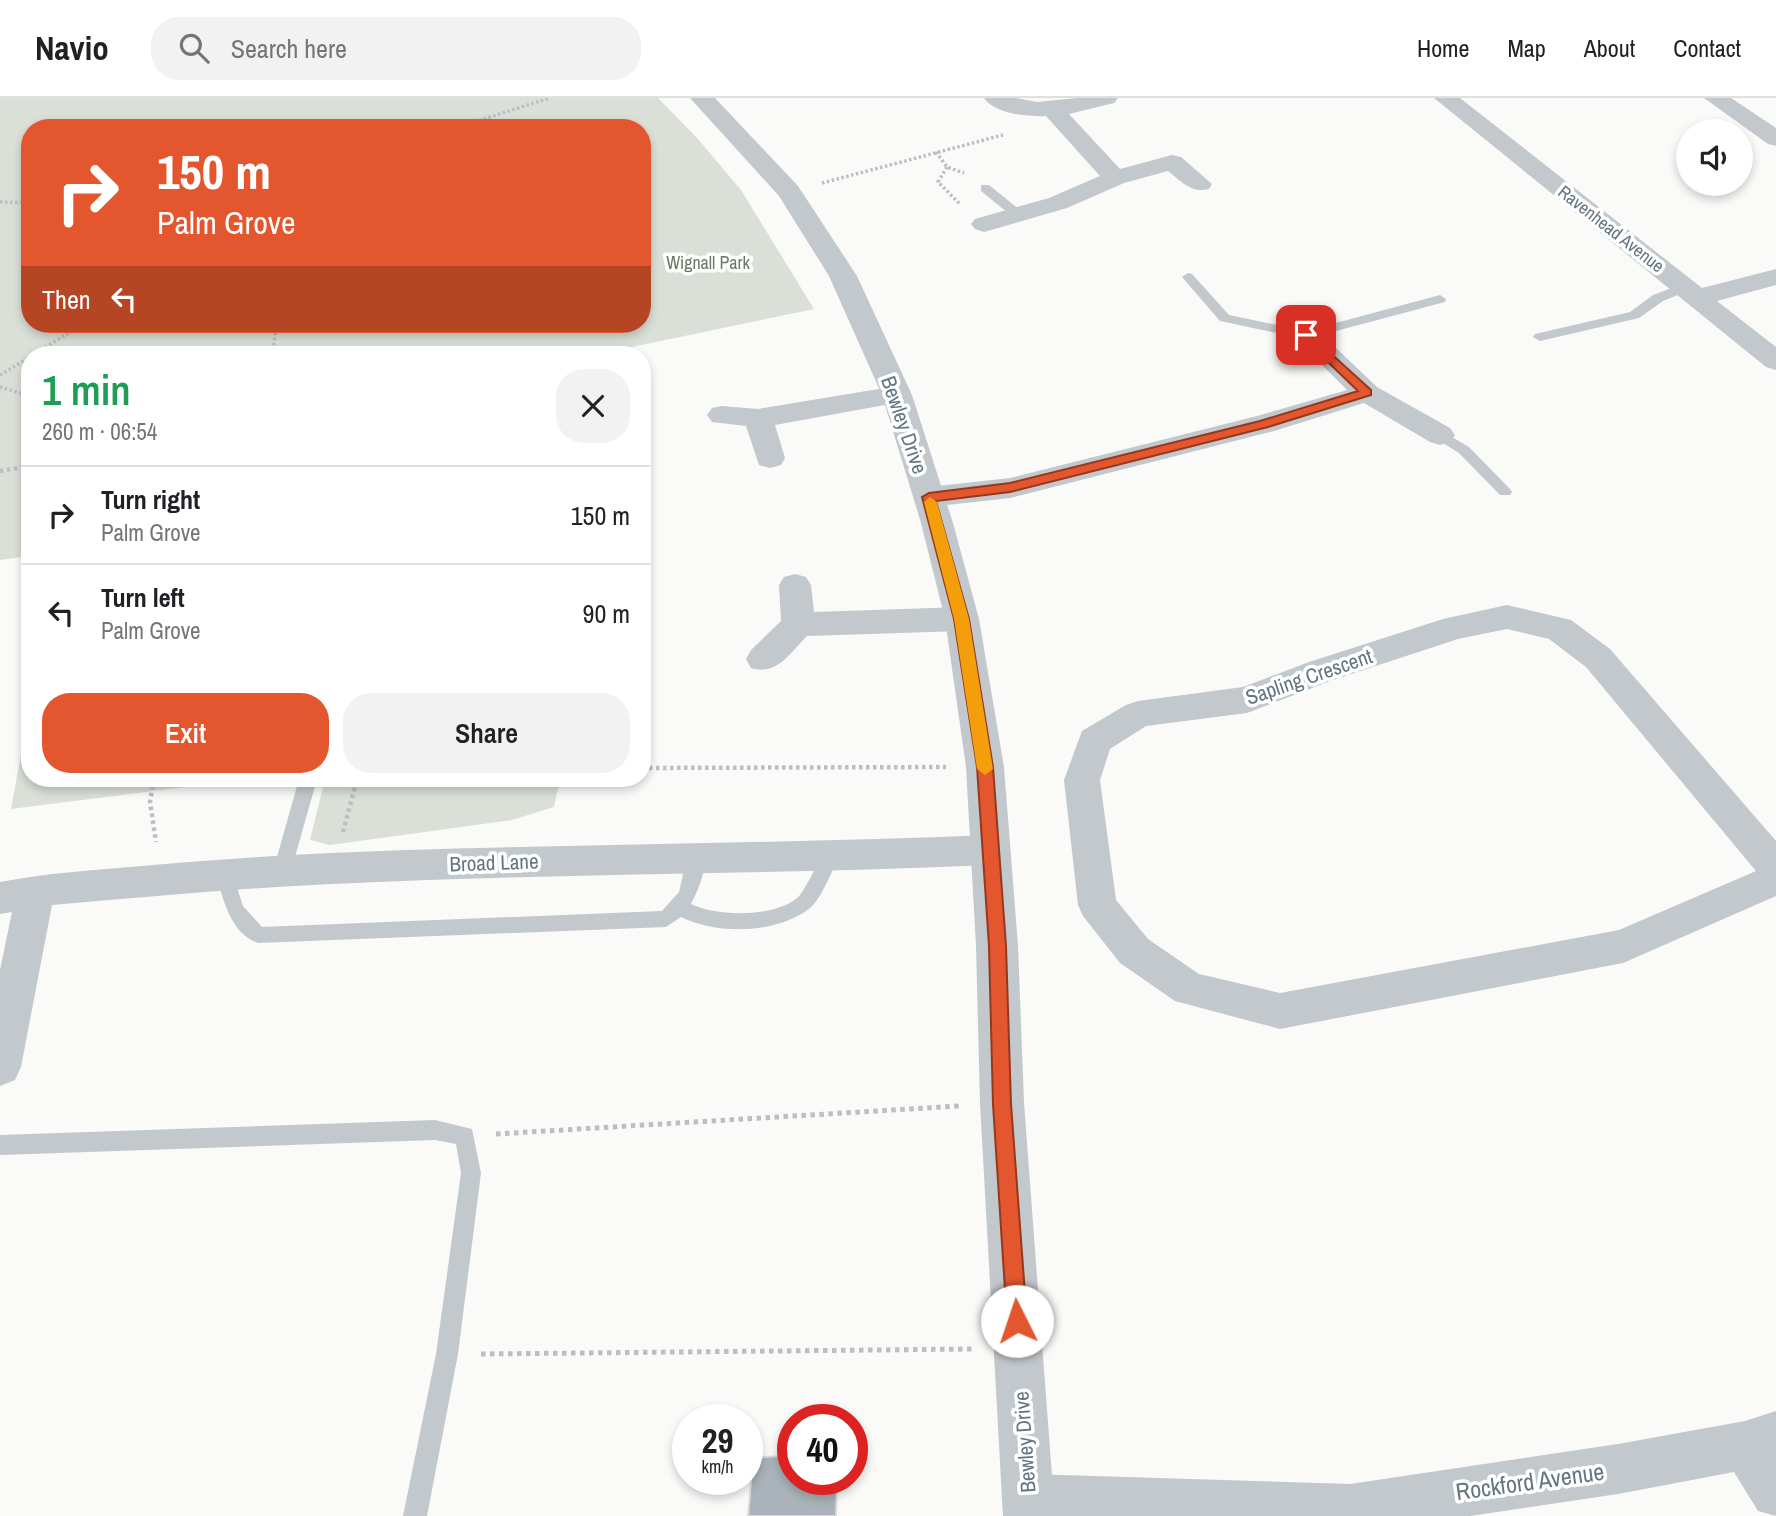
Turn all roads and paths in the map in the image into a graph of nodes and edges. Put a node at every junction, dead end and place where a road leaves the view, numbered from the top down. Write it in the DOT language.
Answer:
graph roads {
  1 [pos="550,98"];
  2 [pos="702,98"];
  3 [pos="996,98"];
  4 [pos="1106,98"];
  5 [pos="1446,98"];
  6 [pos="1716,98"];
  7 [pos="1050,111"];
  8 [pos="487,117"];
  9 [pos="481,119"];
  10 [pos="1776,139"];
  11 [pos="936,152"];
  12 [pos="1115,178"];
  13 [pos="1200,184"];
  14 [pos="985,188"];
  15 [pos="789,192"];
  16 [pos="0,202"];
  17 [pos="21,203"];
  18 [pos="1017,214"];
  19 [pos="984,224"];
  20 [pos="1188,277"];
  21 [pos="1776,277"];
  22 [pos="1691,293"];
  23 [pos="1440,299"];
  24 [pos="69,333"];
  25 [pos="1306,335"];
  26 [pos="1540,337"];
  27 [pos="48,346"];
  28 [pos="1776,361"];
  29 [pos="21,362"];
  30 [pos="0,375"];
  31 [pos="0,387"];
  32 [pos="21,393"];
  33 [pos="1367,393"];
  34 [pos="897,395"];
  35 [pos="722,415"];
  36 [pos="758,418"];
  37 [pos="1440,435"];
  38 [pos="770,458"];
  39 [pos="21,468"];
  40 [pos="0,471"];
  41 [pos="1504,492"];
  42 [pos="929,497"];
  43 [pos="795,584"];
  44 [pos="962,619"];
  45 [pos="798,624"];
  46 [pos="763,659"];
  47 [pos="985,767"];
  48 [pos="651,768"];
  49 [pos="153,787"];
  50 [pos="307,787"];
  51 [pos="355,787"];
  52 [pos="990,850"];
  53 [pos="696,857"];
  54 [pos="830,857"];
  55 [pos="334,868"];
  56 [pos="1776,868"];
  57 [pos="282,870"];
  58 [pos="225,874"];
  59 [pos="1776,879"];
  60 [pos="150,881"];
  61 [pos="18,895"];
  62 [pos="681,908"];
  63 [pos="0,1068"];
  64 [pos="1002,1104"];
  65 [pos="465,1136"];
  66 [pos="0,1145"];
  67 [pos="1019,1348"];
  68 [pos="447,1354"];
  69 [pos="1761,1440"];
  70 [pos="1776,1493"];
  71 [pos="1029,1507"];
  72 [pos="415,1516"];
  1 -- 8 [label="path"];
  2 -- 15 [label="street, Bewley Drive"];
  3 -- 7 [label="street"];
  4 -- 7 [label="street"];
  5 -- 22 [label="street, Ravenhead Avenue"];
  6 -- 10 [label="street"];
  7 -- 11 [label="path"];
  7 -- 12 [label="street"];
  8 -- 9 [label="path"];
  11 -- 14 [label="path"];
  11 -- 15 [label="path"];
  12 -- 13 [label="street"];
  12 -- 18 [label="street"];
  14 -- 18 [label="lane"];
  15 -- 34 [label="street, Bewley Drive"];
  16 -- 17 [label="path"];
  18 -- 19 [label="street"];
  20 -- 25 [label="lane"];
  21 -- 22 [label="street"];
  22 -- 26 [label="lane"];
  22 -- 28 [label="street, Ravenhead Avenue"];
  23 -- 25 [label="lane"];
  24 -- 27 [label="path"];
  25 -- 33 [label="street"];
  29 -- 30 [label="path"];
  31 -- 32 [label="path"];
  33 -- 37 [label="street"];
  33 -- 42 [label="street"];
  34 -- 36 [label="street"];
  34 -- 42 [label="street, Bewley Drive"];
  35 -- 36 [label="street"];
  36 -- 38 [label="street"];
  37 -- 41 [label="lane"];
  39 -- 40 [label="path"];
  42 -- 44 [label="street, Bewley Drive"];
  43 -- 45 [label="street"];
  44 -- 45 [label="street"];
  44 -- 47 [label="street, Bewley Drive"];
  45 -- 46 [label="street"];
  47 -- 48 [label="path"];
  47 -- 52 [label="street, Bewley Drive"];
  49 -- 60 [label="path"];
  50 -- 57 [label="lane"];
  51 -- 55 [label="path"];
  52 -- 54 [label="street, Broad Lane"];
  52 -- 64 [label="street, Bewley Drive"];
  53 -- 54 [label="street, Broad Lane"];
  53 -- 55 [label="street, Broad Lane"];
  53 -- 62 [label="lane"];
  54 -- 62 [label="lane"];
  55 -- 57 [label="street, Broad Lane"];
  56 -- 59 [label="street, Sapling Crescent"];
  57 -- 58 [label="street, Broad Lane"];
  58 -- 60 [label="street, Broad Lane"];
  58 -- 62 [label="lane"];
  60 -- 61 [label="street, Broad Lane"];
  61 -- 63 [label="street"];
  64 -- 65 [label="path"];
  64 -- 67 [label="street, Bewley Drive"];
  65 -- 66 [label="lane"];
  65 -- 68 [label="lane"];
  67 -- 68 [label="path"];
  67 -- 71 [label="street, Bewley Drive"];
  68 -- 72 [label="lane"];
  69 -- 70 [label="street"];
  69 -- 71 [label="street, Rockford Avenue"];
}
